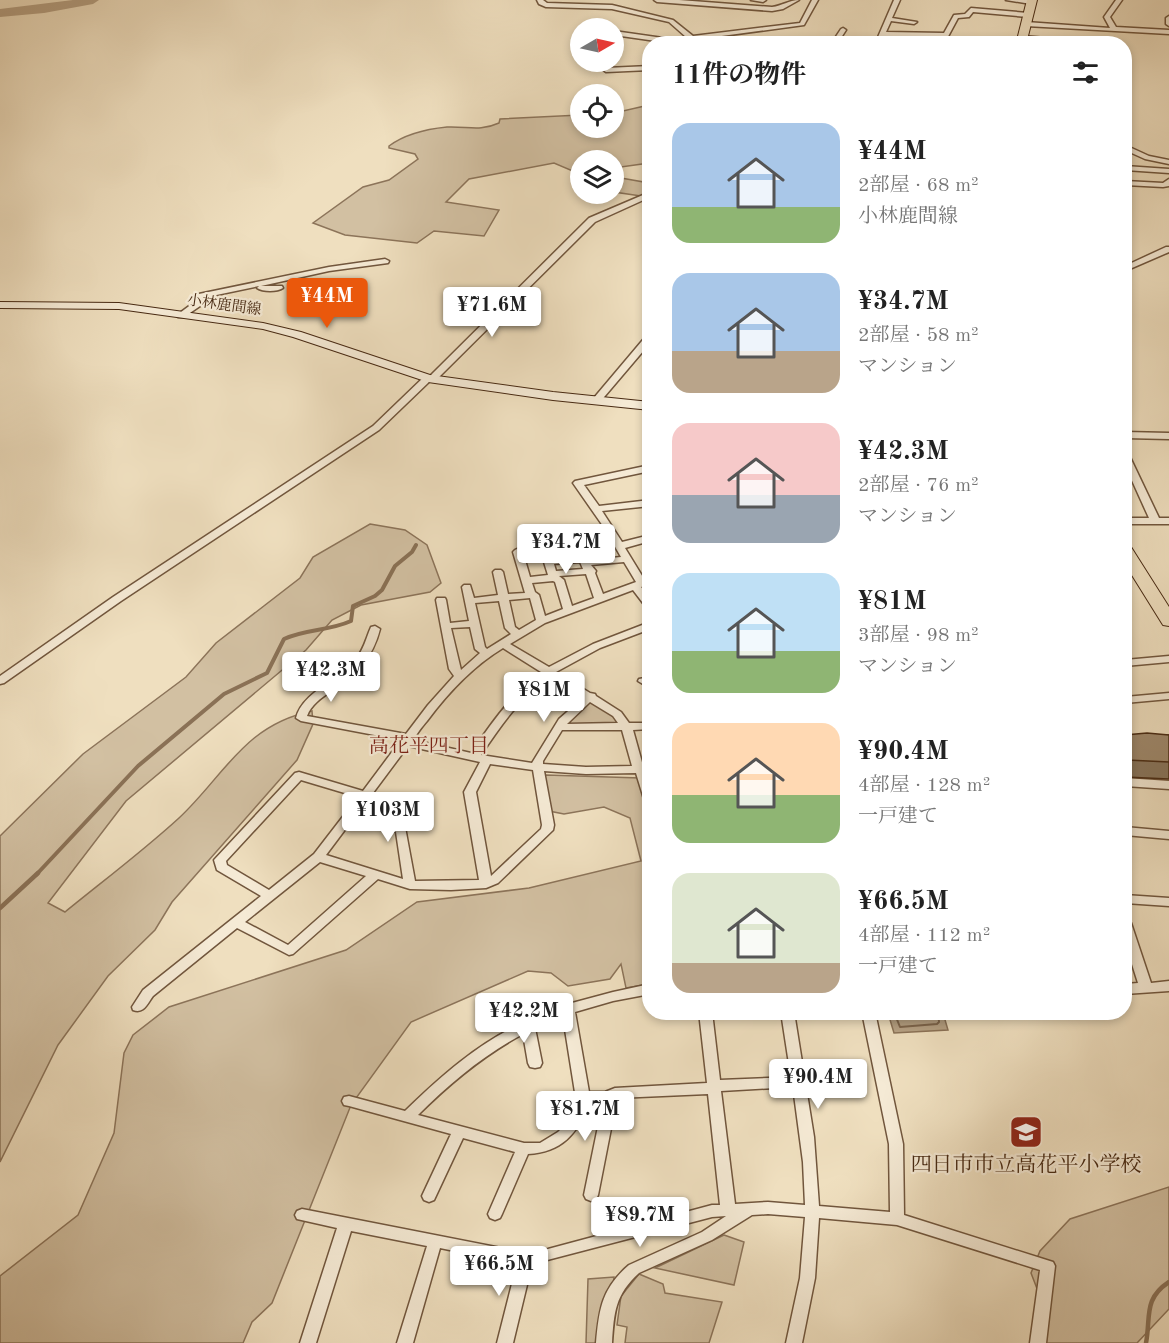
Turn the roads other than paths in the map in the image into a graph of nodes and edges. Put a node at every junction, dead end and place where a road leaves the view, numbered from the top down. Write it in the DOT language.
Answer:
graph roads {
  1 [pos="540,0"];
  2 [pos="657,0"];
  3 [pos="754,0"];
  4 [pos="763,0"];
  5 [pos="796,0"];
  6 [pos="815,0"];
  7 [pos="897,0"];
  8 [pos="1009,0"];
  9 [pos="1119,0"];
  10 [pos="1032,1"];
  11 [pos="1169,18"];
  12 [pos="888,19"];
  13 [pos="1027,20"];
  14 [pos="914,21"];
  15 [pos="1169,24"];
  16 [pos="1113,29"];
  17 [pos="843,30"];
  18 [pos="1169,32"];
  19 [pos="882,34"];
  20 [pos="624,35"];
  21 [pos="946,35"];
  22 [pos="689,36"];
  23 [pos="706,36"];
  24 [pos="839,36"];
  25 [pos="1023,36"];
  26 [pos="642,38"];
  27 [pos="624,66"];
  28 [pos="642,68"];
  29 [pos="624,69"];
  30 [pos="634,69"];
  31 [pos="1132,150"];
  32 [pos="1169,162"];
  33 [pos="1132,168"];
  34 [pos="1169,171"];
  35 [pos="1169,181"];
  36 [pos="1132,183"];
  37 [pos="642,198"];
  38 [pos="1169,249"];
  39 [pos="385,261"];
  40 [pos="1132,266"];
  41 [pos="240,288"];
  42 [pos="279,288"];
  43 [pos="0,305"];
  44 [pos="181,315"];
  45 [pos="642,346"];
  46 [pos="430,378"];
  47 [pos="596,401"];
  48 [pos="642,405"];
  49 [pos="1132,435"];
  50 [pos="1169,436"];
  51 [pos="642,470"];
  52 [pos="1132,470"];
  53 [pos="642,504"];
  54 [pos="597,509"];
  55 [pos="1155,520"];
  56 [pos="1132,521"];
  57 [pos="1169,521"];
  58 [pos="609,528"];
  59 [pos="573,532"];
  60 [pos="642,540"];
  61 [pos="542,542"];
  62 [pos="620,546"];
  63 [pos="627,559"];
  64 [pos="548,562"];
  65 [pos="1132,562"];
  66 [pos="586,564"];
  67 [pos="498,572"];
  68 [pos="553,576"];
  69 [pos="528,580"];
  70 [pos="642,583"];
  71 [pos="467,587"];
  72 [pos="531,595"];
  73 [pos="503,598"];
  74 [pos="599,598"];
  75 [pos="441,600"];
  76 [pos="470,601"];
  77 [pos="568,609"];
  78 [pos="541,621"];
  79 [pos="1169,621"];
  80 [pos="474,623"];
  81 [pos="446,626"];
  82 [pos="642,628"];
  83 [pos="375,629"];
  84 [pos="518,634"];
  85 [pos="502,643"];
  86 [pos="487,653"];
  87 [pos="1169,659"];
  88 [pos="1132,662"];
  89 [pos="550,672"];
  90 [pos="460,676"];
  91 [pos="0,681"];
  92 [pos="591,696"];
  93 [pos="1169,696"];
  94 [pos="1132,699"];
  95 [pos="642,726"];
  96 [pos="559,727"];
  97 [pos="627,727"];
  98 [pos="408,740"];
  99 [pos="473,758"];
  100 [pos="486,761"];
  101 [pos="642,766"];
  102 [pos="537,769"];
  103 [pos="642,769"];
  104 [pos="1132,782"];
  105 [pos="1169,785"];
  106 [pos="365,795"];
  107 [pos="351,815"];
  108 [pos="1132,832"];
  109 [pos="1169,835"];
  110 [pos="318,857"];
  111 [pos="375,875"];
  112 [pos="486,884"];
  113 [pos="410,885"];
  114 [pos="271,896"];
  115 [pos="1132,899"];
  116 [pos="1169,902"];
  117 [pos="238,923"];
  118 [pos="1132,944"];
  119 [pos="1169,986"];
  120 [pos="1146,987"];
  121 [pos="1132,988"];
  122 [pos="642,991"];
  123 [pos="138,1007"];
  124 [pos="568,1007"];
  125 [pos="706,1020"];
  126 [pos="788,1020"];
  127 [pos="870,1020"];
  128 [pos="528,1024"];
  129 [pos="536,1064"];
  130 [pos="797,1082"];
  131 [pos="713,1087"];
  132 [pos="610,1095"];
  133 [pos="583,1097"];
  134 [pos="349,1101"];
  135 [pos="407,1117"];
  136 [pos="459,1131"];
  137 [pos="523,1149"];
  138 [pos="591,1195"];
  139 [pos="429,1196"];
  140 [pos="751,1207"];
  141 [pos="728,1209"];
  142 [pos="812,1211"];
  143 [pos="495,1214"];
  144 [pos="302,1215"];
  145 [pos="897,1219"];
  146 [pos="346,1224"];
  147 [pos="435,1242"];
  148 [pos="526,1259"];
  149 [pos="308,1343"];
  150 [pos="405,1343"];
  151 [pos="504,1343"];
  152 [pos="604,1343"];
  153 [pos="794,1343"];
  154 [pos="1038,1343"];
  1 -- 22 [label="street"];
  2 -- 5 [label="street"];
  3 -- 4 [label="street"];
  6 -- 23 [label="street"];
  7 -- 12 [label="street"];
  8 -- 10 [label="street"];
  9 -- 16 [label="street"];
  10 -- 13 [label="main road"];
  11 -- 15 [label="street"];
  12 -- 14 [label="street"];
  12 -- 19 [label="street"];
  13 -- 16 [label="street"];
  13 -- 21 [label="street"];
  13 -- 25 [label="main road"];
  16 -- 18 [label="street"];
  17 -- 24 [label="street"];
  19 -- 21 [label="street"];
  20 -- 26 [label="street"];
  27 -- 30 [label="street"];
  28 -- 30 [label="street"];
  29 -- 30 [label="street"];
  31 -- 32 [label="street"];
  33 -- 34 [label="street"];
  35 -- 36 [label="street"];
  37 -- 46 [label="street"];
  38 -- 40 [label="street"];
  39 -- 41 [label="street"];
  41 -- 42 [label="street"];
  41 -- 44 [label="street"];
  43 -- 44 [label="main road, 小林鹿間線"];
  44 -- 46 [label="main road, 小林鹿間線"];
  45 -- 47 [label="street"];
  46 -- 47 [label="main road, 小林鹿間線"];
  46 -- 91 [label="street"];
  47 -- 48 [label="main road, 小林鹿間線"];
  49 -- 50 [label="street"];
  51 -- 54 [label="street"];
  52 -- 55 [label="street"];
  53 -- 54 [label="street"];
  54 -- 58 [label="street"];
  55 -- 56 [label="street"];
  55 -- 57 [label="street"];
  58 -- 59 [label="street"];
  58 -- 62 [label="street"];
  59 -- 61 [label="street"];
  59 -- 66 [label="street"];
  60 -- 62 [label="street"];
  61 -- 64 [label="street"];
  61 -- 69 [label="street"];
  62 -- 63 [label="street"];
  63 -- 66 [label="street"];
  63 -- 70 [label="street"];
  64 -- 66 [label="street"];
  64 -- 68 [label="street"];
  65 -- 79 [label="main road"];
  66 -- 68 [label="street"];
  66 -- 74 [label="street"];
  67 -- 73 [label="street"];
  68 -- 69 [label="street"];
  68 -- 77 [label="street"];
  69 -- 72 [label="street"];
  70 -- 74 [label="street"];
  71 -- 76 [label="street"];
  72 -- 73 [label="street"];
  72 -- 78 [label="street"];
  73 -- 76 [label="street"];
  73 -- 84 [label="street"];
  74 -- 77 [label="street"];
  75 -- 81 [label="street"];
  76 -- 80 [label="street"];
  77 -- 78 [label="street"];
  78 -- 84 [label="street"];
  80 -- 81 [label="street"];
  80 -- 86 [label="street"];
  81 -- 90 [label="street"];
  82 -- 89 [label="street"];
  83 -- 98 [label="street"];
  84 -- 85 [label="street"];
  85 -- 86 [label="street"];
  85 -- 89 [label="street"];
  86 -- 90 [label="street"];
  87 -- 88 [label="street"];
  89 -- 92 [label="street"];
  89 -- 99 [label="street"];
  90 -- 98 [label="street"];
  92 -- 96 [label="street"];
  92 -- 97 [label="street"];
  93 -- 94 [label="street"];
  95 -- 97 [label="street"];
  96 -- 97 [label="street"];
  96 -- 102 [label="street"];
  97 -- 101 [label="street"];
  98 -- 99 [label="street"];
  98 -- 106 [label="street"];
  99 -- 100 [label="street"];
  100 -- 102 [label="street"];
  100 -- 112 [label="street"];
  102 -- 103 [label="street"];
  102 -- 112 [label="street"];
  104 -- 105 [label="street"];
  106 -- 107 [label="street"];
  106 -- 114 [label="street"];
  107 -- 110 [label="street"];
  107 -- 113 [label="street"];
  108 -- 109 [label="street"];
  110 -- 111 [label="street"];
  110 -- 114 [label="street"];
  111 -- 113 [label="street"];
  111 -- 117 [label="street"];
  112 -- 113 [label="street"];
  114 -- 117 [label="street"];
  115 -- 116 [label="street"];
  117 -- 123 [label="street"];
  118 -- 120 [label="street"];
  119 -- 120 [label="street"];
  120 -- 121 [label="street"];
  122 -- 124 [label="street"];
  124 -- 128 [label="street"];
  124 -- 133 [label="street"];
  125 -- 131 [label="street"];
  126 -- 130 [label="street"];
  127 -- 145 [label="street"];
  128 -- 129 [label="street"];
  128 -- 135 [label="street"];
  130 -- 131 [label="street"];
  130 -- 142 [label="street"];
  131 -- 132 [label="street"];
  131 -- 141 [label="street"];
  132 -- 133 [label="street"];
  132 -- 138 [label="street"];
  133 -- 137 [label="street"];
  134 -- 135 [label="street"];
  135 -- 136 [label="street"];
  136 -- 137 [label="street"];
  136 -- 139 [label="street"];
  137 -- 143 [label="street"];
  140 -- 141 [label="street"];
  140 -- 142 [label="street"];
  140 -- 152 [label="street"];
  141 -- 148 [label="street"];
  142 -- 145 [label="street"];
  142 -- 153 [label="street"];
  144 -- 146 [label="street"];
  145 -- 154 [label="street"];
  146 -- 147 [label="street"];
  146 -- 149 [label="street"];
  147 -- 148 [label="street"];
  147 -- 150 [label="street"];
  148 -- 151 [label="street"];
}
